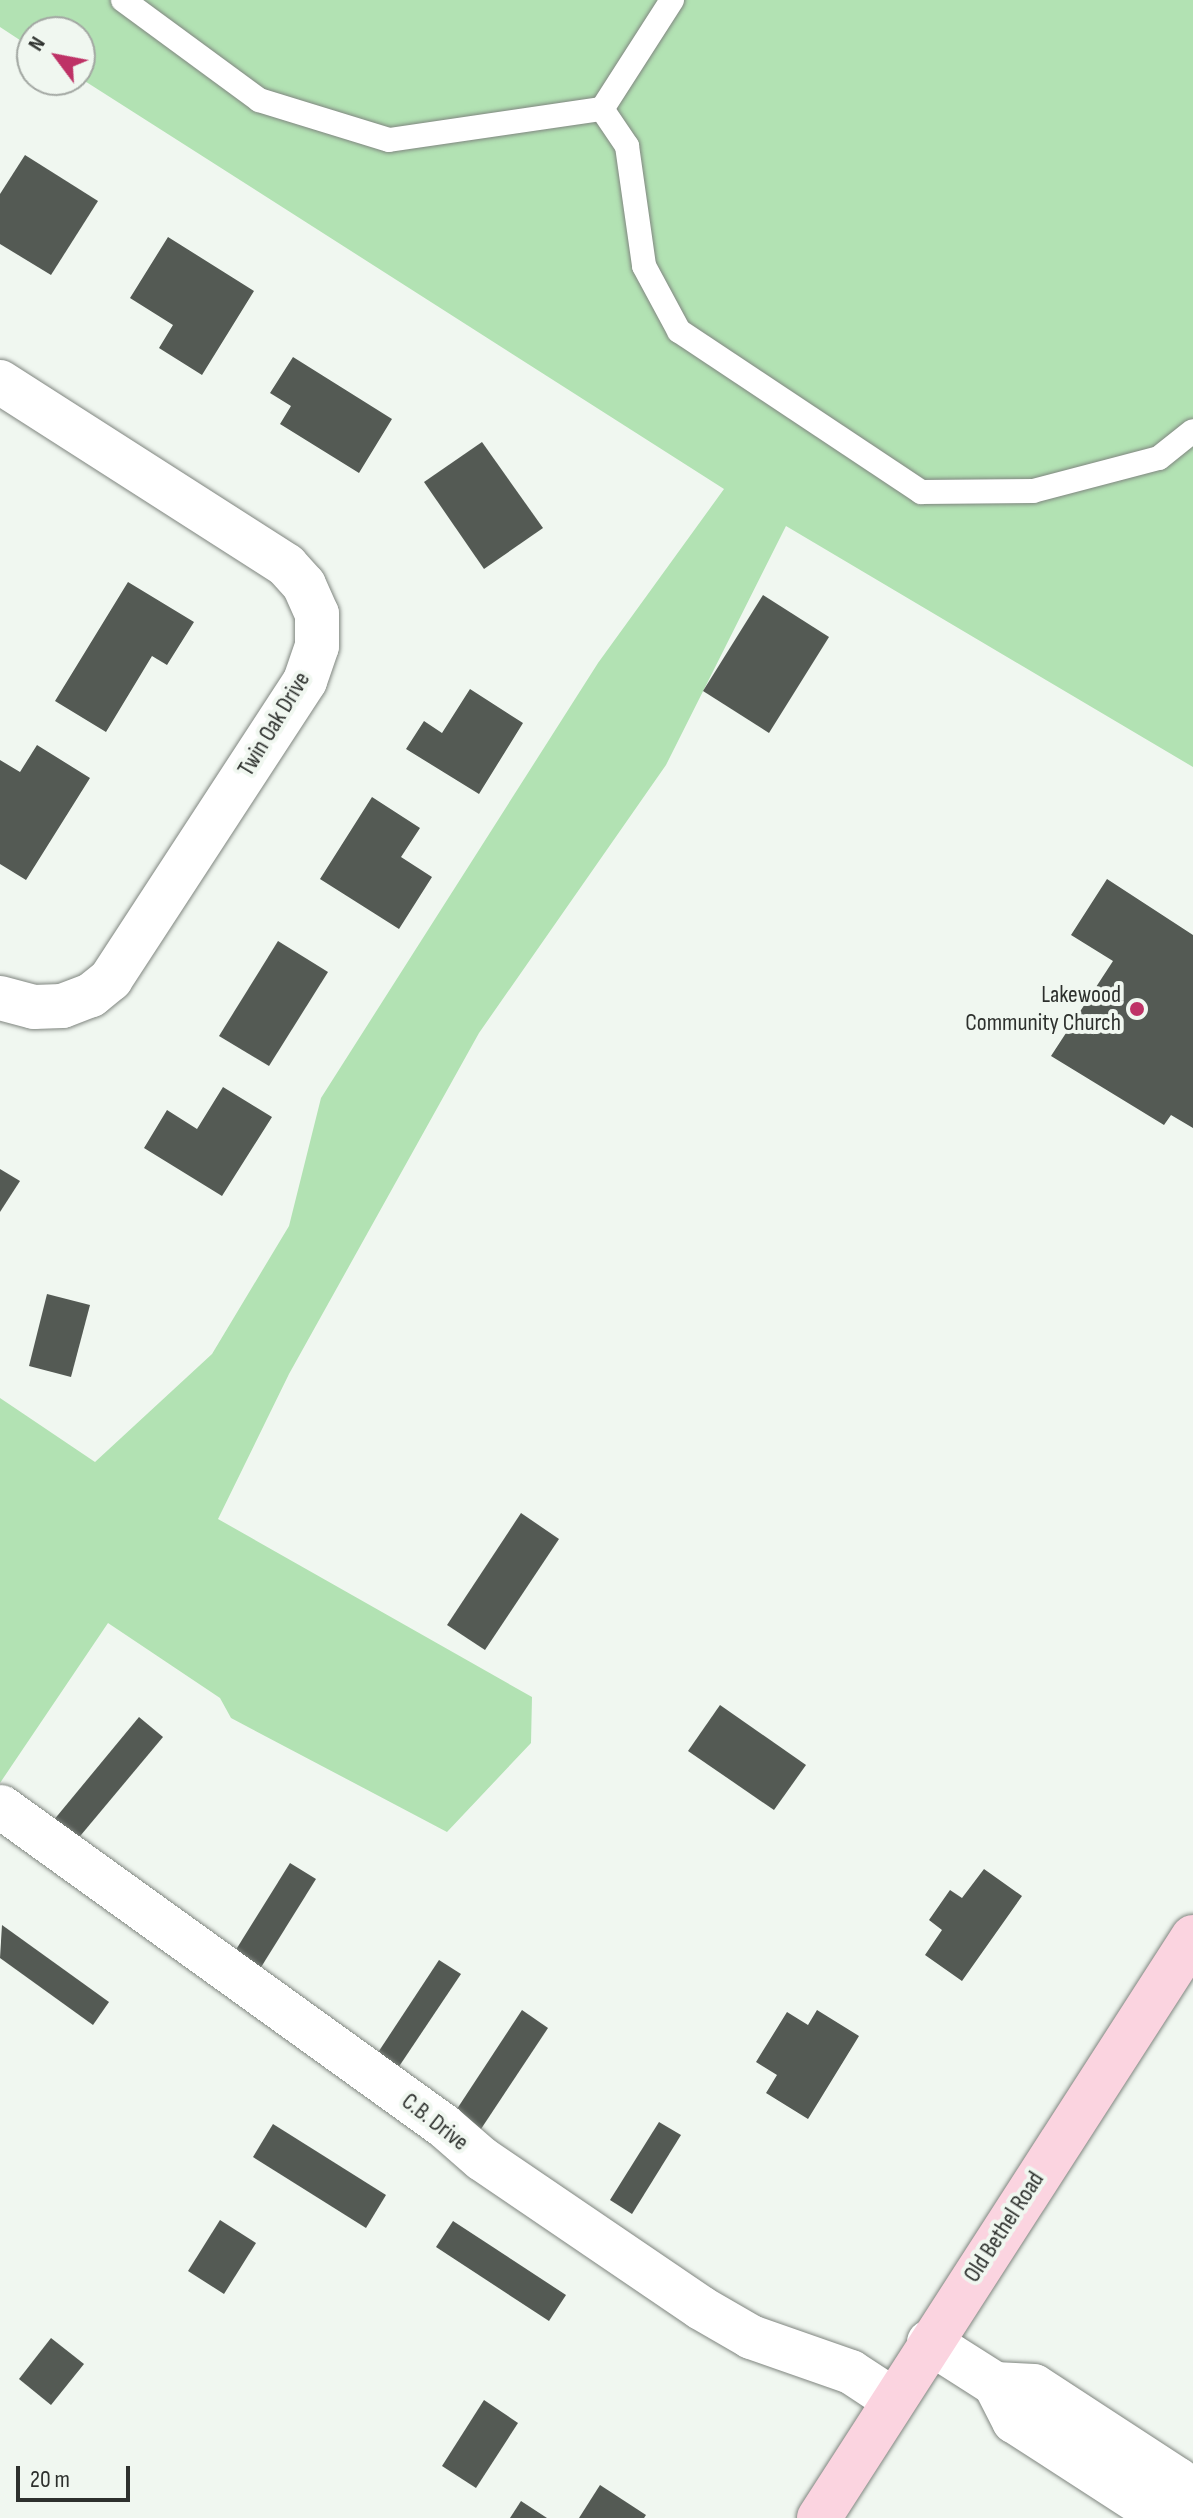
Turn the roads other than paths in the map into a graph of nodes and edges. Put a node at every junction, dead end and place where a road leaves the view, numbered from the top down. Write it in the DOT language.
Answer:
graph roads {
  1 [pos="123,0"];
  2 [pos="672,0"];
  3 [pos="602,109"];
  4 [pos="0,382"];
  5 [pos="1193,431"];
  6 [pos="0,998"];
  7 [pos="1,1807"];
  8 [pos="1193,1937"];
  9 [pos="929,2342"];
  10 [pos="995,2384"];
  11 [pos="892,2399"];
  12 [pos="1193,2504"];
  13 [pos="1193,2516"];
  14 [pos="819,2518"];
  1 -- 3 [label="lane"];
  2 -- 3 [label="lane"];
  3 -- 5 [label="lane"];
  4 -- 6 [label="street, Twin Oak Drive"];
  7 -- 11 [label="street, C.B. Drive"];
  8 -- 9 [label="street, Old Bethel Road"];
  9 -- 10 [label="street"];
  9 -- 11 [label="street, Old Bethel Road"];
  10 -- 12 [label="street"];
  10 -- 13 [label="street"];
  11 -- 14 [label="street, Old Bethel Road"];
}
